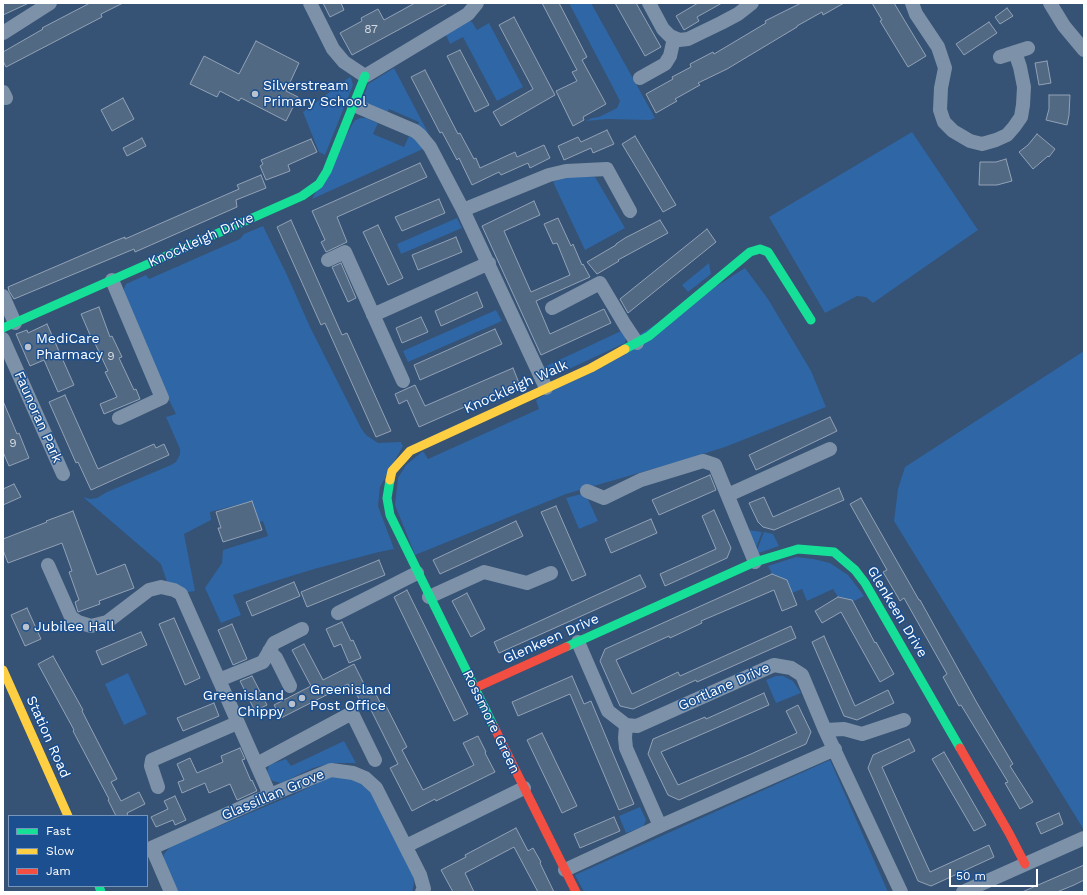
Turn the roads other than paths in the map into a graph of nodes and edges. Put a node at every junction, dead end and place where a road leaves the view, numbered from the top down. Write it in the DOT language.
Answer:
graph roads {
  1 [pos="50,3"];
  2 [pos="310,3"];
  3 [pos="477,3"];
  4 [pos="649,3"];
  5 [pos="752,3"];
  6 [pos="912,3"];
  7 [pos="1050,3"];
  8 [pos="3,33"];
  9 [pos="674,38"];
  10 [pos="1084,50"];
  11 [pos="1000,57"];
  12 [pos="365,76"];
  13 [pos="640,78"];
  14 [pos="354,105"];
  15 [pos="463,210"];
  16 [pos="630,211"];
  17 [pos="328,260"];
  18 [pos="488,263"];
  19 [pos="112,280"];
  20 [pos="3,296"];
  21 [pos="552,308"];
  22 [pos="373,315"];
  23 [pos="811,320"];
  24 [pos="9,326"];
  25 [pos="3,339"];
  26 [pos="637,343"];
  27 [pos="403,381"];
  28 [pos="546,388"];
  29 [pos="119,418"];
  30 [pos="830,449"];
  31 [pos="63,474"];
  32 [pos="587,492"];
  33 [pos="728,495"];
  34 [pos="755,562"];
  35 [pos="48,565"];
  36 [pos="417,573"];
  37 [pos="551,573"];
  38 [pos="429,597"];
  39 [pos="338,613"];
  40 [pos="302,629"];
  41 [pos="578,642"];
  42 [pos="269,651"];
  43 [pos="3,670"];
  44 [pos="219,680"];
  45 [pos="290,686"];
  46 [pos="475,688"];
  47 [pos="904,720"];
  48 [pos="237,723"];
  49 [pos="626,725"];
  50 [pos="825,730"];
  51 [pos="835,749"];
  52 [pos="375,760"];
  53 [pos="257,764"];
  54 [pos="158,787"];
  55 [pos="524,788"];
  56 [pos="270,795"];
  57 [pos="68,815"];
  58 [pos="660,826"];
  59 [pos="1084,838"];
  60 [pos="406,846"];
  61 [pos="149,849"];
  62 [pos="1025,864"];
  63 [pos="565,870"];
  64 [pos="171,892"];
  65 [pos="422,892"];
  66 [pos="576,892"];
  67 [pos="901,892"];
  68 [pos="963,892"];
  1 -- 8 [label="street"];
  2 -- 12 [label="street"];
  3 -- 12 [label="street"];
  4 -- 9 [label="street"];
  5 -- 9 [label="street"];
  6 -- 11 [label="street"];
  7 -- 10 [label="street"];
  9 -- 13 [label="street"];
  12 -- 14 [label="street, Knockleigh Drive"];
  14 -- 15 [label="street"];
  14 -- 19 [label="street, Knockleigh Drive"];
  15 -- 16 [label="street"];
  15 -- 18 [label="street"];
  17 -- 22 [label="street"];
  18 -- 22 [label="street"];
  18 -- 28 [label="street"];
  19 -- 24 [label="street, Knockleigh Drive"];
  19 -- 29 [label="street"];
  20 -- 24 [label="street"];
  21 -- 26 [label="street"];
  22 -- 27 [label="street"];
  23 -- 26 [label="street, Knockleigh Walk"];
  25 -- 31 [label="street, Faunoran Park"];
  26 -- 28 [label="street, Knockleigh Walk"];
  28 -- 36 [label="street, Knockleigh Walk"];
  30 -- 33 [label="street"];
  32 -- 33 [label="street"];
  33 -- 34 [label="street"];
  34 -- 41 [label="street, Glenkeen Drive"];
  34 -- 62 [label="street, Glenkeen Drive"];
  35 -- 44 [label="street"];
  36 -- 38 [label="street, Rossmore Green"];
  36 -- 39 [label="street"];
  37 -- 38 [label="street"];
  38 -- 46 [label="street, Rossmore Green"];
  40 -- 42 [label="street"];
  41 -- 46 [label="street, Glenkeen Drive"];
  41 -- 49 [label="street"];
  42 -- 44 [label="street"];
  42 -- 45 [label="street"];
  43 -- 57 [label="street, Station Road"];
  44 -- 48 [label="street"];
  46 -- 55 [label="street, Rossmore Green"];
  47 -- 50 [label="street"];
  48 -- 53 [label="street"];
  48 -- 54 [label="street"];
  49 -- 50 [label="street, Gortlane Drive"];
  49 -- 58 [label="street"];
  50 -- 51 [label="street, Gortlane Drive"];
  51 -- 58 [label="street"];
  51 -- 67 [label="street, Gortlane Drive"];
  52 -- 53 [label="street"];
  53 -- 56 [label="street"];
  55 -- 60 [label="street"];
  55 -- 63 [label="street, Rossmore Green"];
  56 -- 60 [label="street, Glassillan Grove"];
  56 -- 61 [label="street, Glassillan Grove"];
  58 -- 63 [label="street"];
  59 -- 62 [label="street"];
  60 -- 65 [label="street, Glassillan Grove"];
  61 -- 64 [label="street, Glassillan Grove"];
  62 -- 68 [label="street"];
  63 -- 66 [label="street, Rossmore Green"];
}
